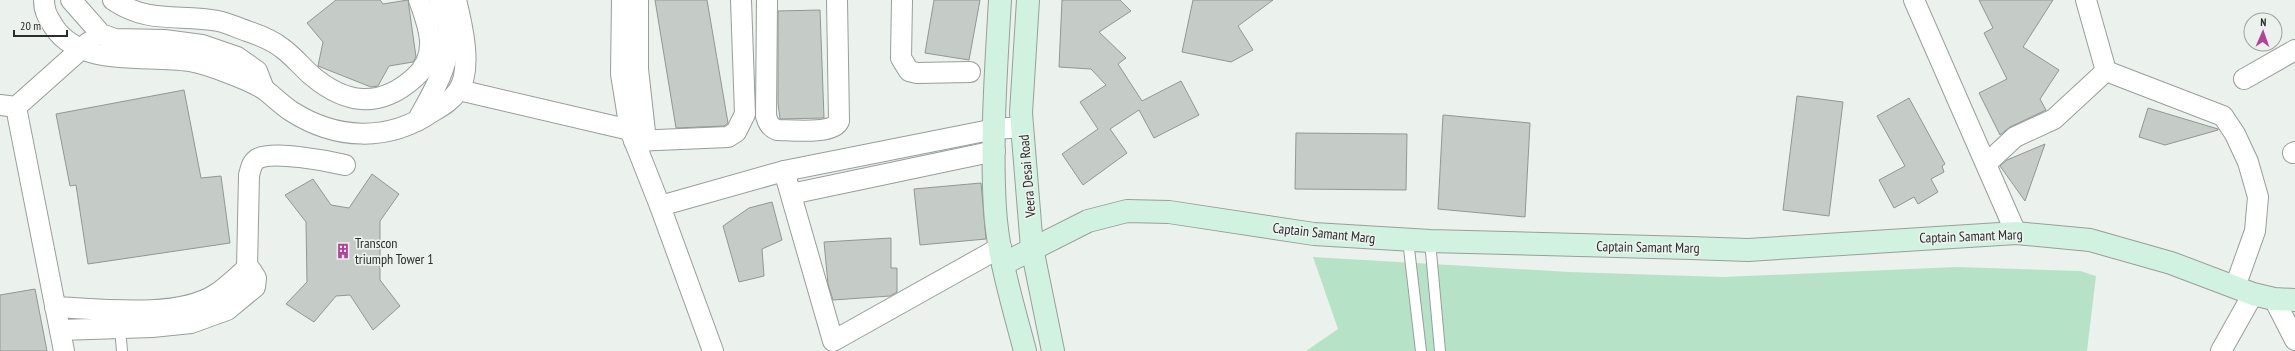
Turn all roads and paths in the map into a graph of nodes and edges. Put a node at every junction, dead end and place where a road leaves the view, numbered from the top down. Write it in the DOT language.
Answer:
graph roads {
  1 [pos="44,0"];
  2 [pos="71,0"];
  3 [pos="113,0"];
  4 [pos="419,0"];
  5 [pos="440,0"];
  6 [pos="456,0"];
  7 [pos="622,0"];
  8 [pos="638,0"];
  9 [pos="741,0"];
  10 [pos="767,0"];
  11 [pos="837,0"];
  12 [pos="902,0"];
  13 [pos="1000,0"];
  14 [pos="1028,0"];
  15 [pos="1914,0"];
  16 [pos="2086,0"];
  17 [pos="101,34"];
  18 [pos="79,50"];
  19 [pos="2295,50"];
  20 [pos="2106,71"];
  21 [pos="970,72"];
  22 [pos="2244,79"];
  23 [pos="264,89"];
  24 [pos="459,90"];
  25 [pos="8,106"];
  26 [pos="415,124"];
  27 [pos="1023,127"];
  28 [pos="995,129"];
  29 [pos="637,137"];
  30 [pos="995,151"];
  31 [pos="1987,163"];
  32 [pos="345,165"];
  33 [pos="784,171"];
  34 [pos="791,194"];
  35 [pos="660,206"];
  36 [pos="2016,233"];
  37 [pos="1408,240"];
  38 [pos="1430,241"];
  39 [pos="1032,248"];
  40 [pos="1002,255"];
  41 [pos="247,268"];
  42 [pos="2244,291"];
  43 [pos="2285,299"];
  44 [pos="56,307"];
  45 [pos="120,328"];
  46 [pos="60,330"];
  47 [pos="2295,340"];
  48 [pos="64,351"];
  49 [pos="122,351"];
  50 [pos="712,351"];
  51 [pos="1025,351"];
  52 [pos="1053,351"];
  53 [pos="1421,351"];
  54 [pos="1440,351"];
  55 [pos="2221,351"];
  1 -- 18 [label="street"];
  2 -- 17 [label="street"];
  3 -- 4 [label="street"];
  5 -- 26 [label="street"];
  6 -- 24 [label="street"];
  7 -- 29 [label="street"];
  8 -- 29 [label="street"];
  9 -- 29 [label="street"];
  10 -- 11 [label="street"];
  12 -- 21 [label="street"];
  13 -- 28 [label="street"];
  14 -- 27 [label="street, Veera Desai Road"];
  15 -- 31 [label="street"];
  16 -- 20 [label="street"];
  17 -- 18 [label="street"];
  17 -- 23 [label="street"];
  18 -- 23 [label="street"];
  18 -- 25 [label="street"];
  19 -- 22 [label="street"];
  20 -- 31 [label="street"];
  20 -- 42 [label="street"];
  23 -- 26 [label="street"];
  24 -- 26 [label="street"];
  24 -- 29 [label="street"];
  25 -- 44 [label="street"];
  27 -- 28 [label="street"];
  27 -- 39 [label="street, Veera Desai Road"];
  28 -- 30 [label="street"];
  28 -- 33 [label="street"];
  29 -- 35 [label="street"];
  30 -- 34 [label="street"];
  30 -- 40 [label="street"];
  31 -- 36 [label="street"];
  32 -- 41 [label="street"];
  33 -- 34 [label="street"];
  33 -- 35 [label="street"];
  34 -- 40 [label="street"];
  35 -- 50 [label="street"];
  36 -- 38 [label="street, Captain Samant Marg"];
  36 -- 42 [label="street, Captain Samant Marg"];
  37 -- 38 [label="street, Captain Samant Marg"];
  37 -- 39 [label="street, Captain Samant Marg"];
  37 -- 53 [label="lane"];
  38 -- 54 [label="lane"];
  39 -- 40 [label="street, Captain Samant Marg"];
  39 -- 52 [label="street, Veera Desai Road"];
  40 -- 51 [label="street"];
  41 -- 44 [label="street"];
  41 -- 45 [label="street"];
  42 -- 43 [label="street, Captain Samant Marg"];
  42 -- 55 [label="street"];
  43 -- 47 [label="street"];
  44 -- 46 [label="street"];
  45 -- 46 [label="street"];
  45 -- 49 [label="lane"];
  46 -- 48 [label="street"];
}
